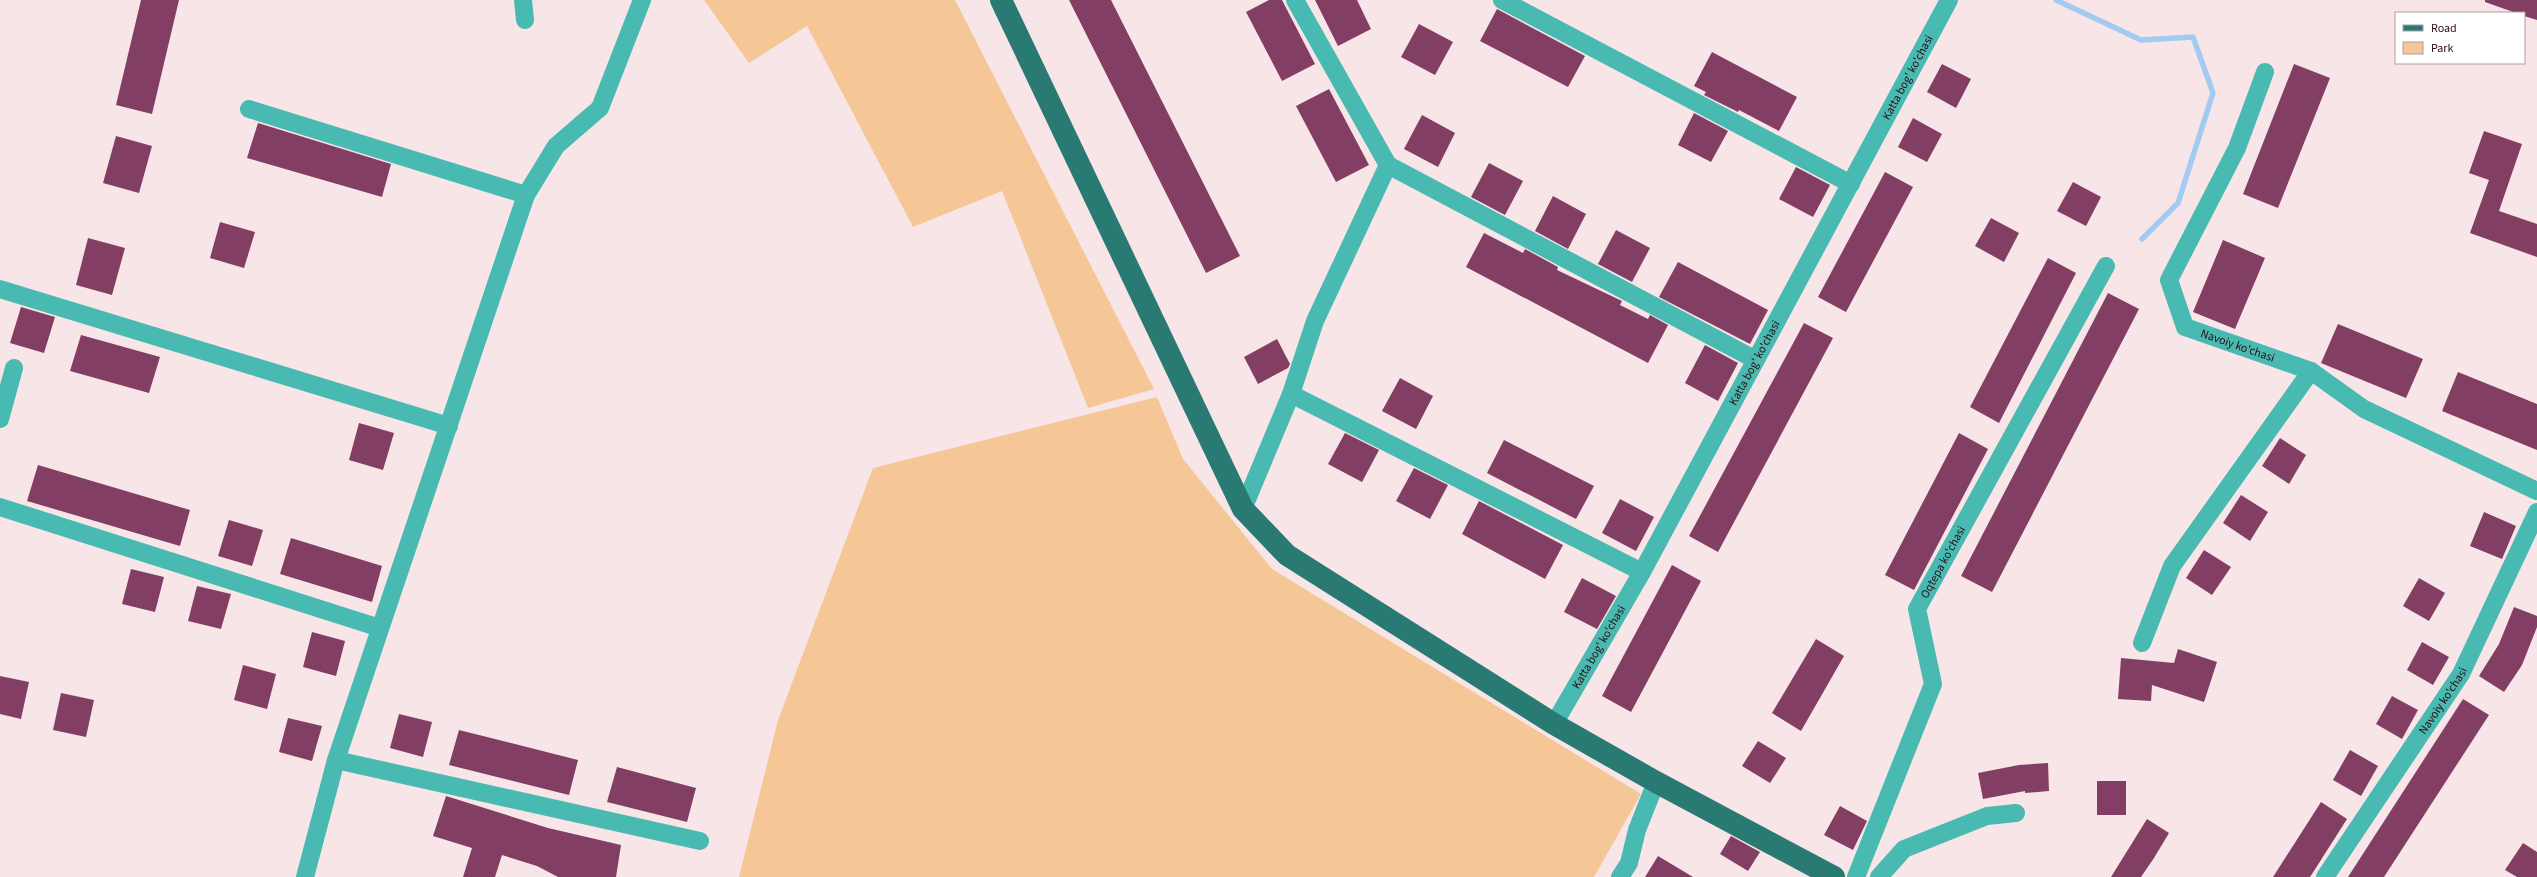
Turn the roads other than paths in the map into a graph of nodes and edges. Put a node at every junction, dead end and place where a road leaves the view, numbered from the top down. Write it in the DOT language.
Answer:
graph roads {
  1 [pos="523,0"];
  2 [pos="642,0"];
  3 [pos="1001,0"];
  4 [pos="1295,0"];
  5 [pos="1502,0"];
  6 [pos="1949,0"];
  7 [pos="525,20"];
  8 [pos="2265,72"];
  9 [pos="249,109"];
  10 [pos="1388,165"];
  11 [pos="1850,184"];
  12 [pos="526,195"];
  13 [pos="2106,266"];
  14 [pos="0,289"];
  15 [pos="1756,360"];
  16 [pos="14,368"];
  17 [pos="2312,371"];
  18 [pos="1291,394"];
  19 [pos="0,419"];
  20 [pos="449,426"];
  21 [pos="2537,491"];
  22 [pos="0,507"];
  23 [pos="1243,509"];
  24 [pos="2537,512"];
  25 [pos="1642,572"];
  26 [pos="380,628"];
  27 [pos="2142,643"];
  28 [pos="1554,724"];
  29 [pos="336,760"];
  30 [pos="1656,782"];
  31 [pos="2016,812"];
  32 [pos="700,841"];
  33 [pos="305,877"];
  34 [pos="1620,877"];
  35 [pos="1834,877"];
  36 [pos="1856,877"];
  37 [pos="1879,877"];
  38 [pos="2325,877"];
  1 -- 7 [label="street"];
  2 -- 12 [label="street"];
  3 -- 23 [label="main road"];
  4 -- 10 [label="street"];
  5 -- 11 [label="street"];
  6 -- 11 [label="street, Katta bog' ko'chasi"];
  8 -- 17 [label="street, Navoiy ko'chasi"];
  9 -- 12 [label="street"];
  10 -- 15 [label="street"];
  10 -- 18 [label="street"];
  11 -- 15 [label="street, Katta bog' ko'chasi"];
  12 -- 20 [label="street"];
  13 -- 36 [label="street, Oqtepa ko'chasi"];
  14 -- 20 [label="street"];
  15 -- 25 [label="street, Katta bog' ko'chasi"];
  16 -- 19 [label="street"];
  17 -- 21 [label="street, Navoiy ko'chasi"];
  17 -- 27 [label="street"];
  18 -- 23 [label="street"];
  18 -- 25 [label="street"];
  20 -- 26 [label="street"];
  22 -- 26 [label="street"];
  23 -- 28 [label="main road"];
  24 -- 38 [label="street, Navoiy ko'chasi"];
  25 -- 28 [label="street, Katta bog' ko'chasi"];
  26 -- 29 [label="street"];
  28 -- 30 [label="main road"];
  29 -- 32 [label="street"];
  29 -- 33 [label="street"];
  30 -- 34 [label="street"];
  30 -- 35 [label="main road"];
  31 -- 37 [label="street"];
}
